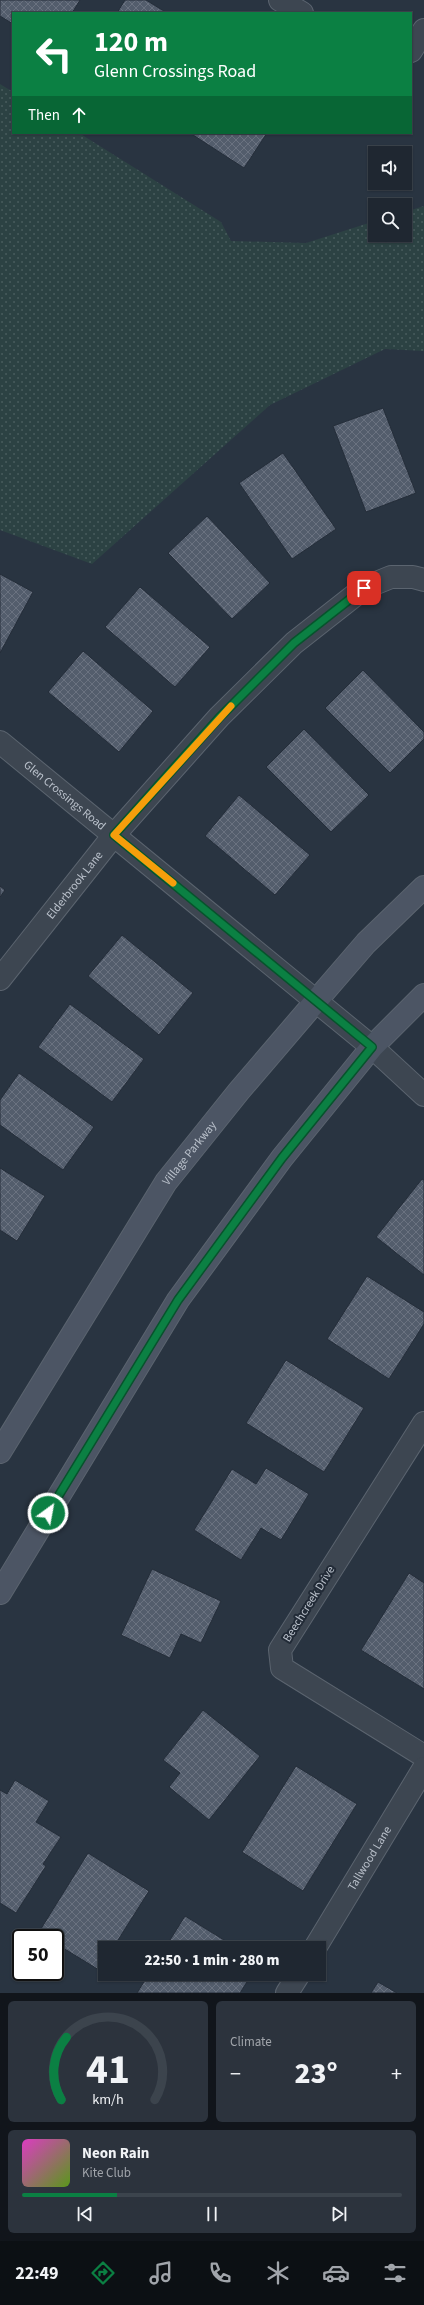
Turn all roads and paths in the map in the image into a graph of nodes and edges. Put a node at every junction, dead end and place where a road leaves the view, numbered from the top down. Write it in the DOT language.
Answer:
graph roads {
  1 [pos="280,0"];
  2 [pos="300,12"];
  3 [pos="424,30"];
  4 [pos="412,49"];
  5 [pos="424,580"];
  6 [pos="0,742"];
  7 [pos="114,835"];
  8 [pos="424,887"];
  9 [pos="0,979"];
  10 [pos="424,995"];
  11 [pos="316,1001"];
  12 [pos="372,1047"];
  13 [pos="424,1095"];
  14 [pos="424,1422"];
  15 [pos="0,1452"];
  16 [pos="0,1593"];
  17 [pos="424,1756"];
  18 [pos="424,1768"];
  19 [pos="319,1941"];
  20 [pos="295,1981"];
  21 [pos="287,1993"];
  1 -- 2 [label="street"];
  3 -- 4 [label="street"];
  5 -- 7 [label="street, Elderbrook Lane"];
  6 -- 7 [label="street, Glen Crossings Road"];
  7 -- 9 [label="street, Elderbrook Lane"];
  7 -- 11 [label="street, Glen Crossings Road"];
  8 -- 11 [label="main road, Village Parkway"];
  10 -- 12 [label="main road"];
  11 -- 12 [label="street, Glen Crossings Road"];
  11 -- 15 [label="main road, Village Parkway"];
  12 -- 13 [label="street, Glen Crossings Road"];
  12 -- 16 [label="main road"];
  14 -- 17 [label="street, Beechcreek Drive"];
  18 -- 19 [label="street, Tallwood Lane"];
  20 -- 21 [label="street"];
}
